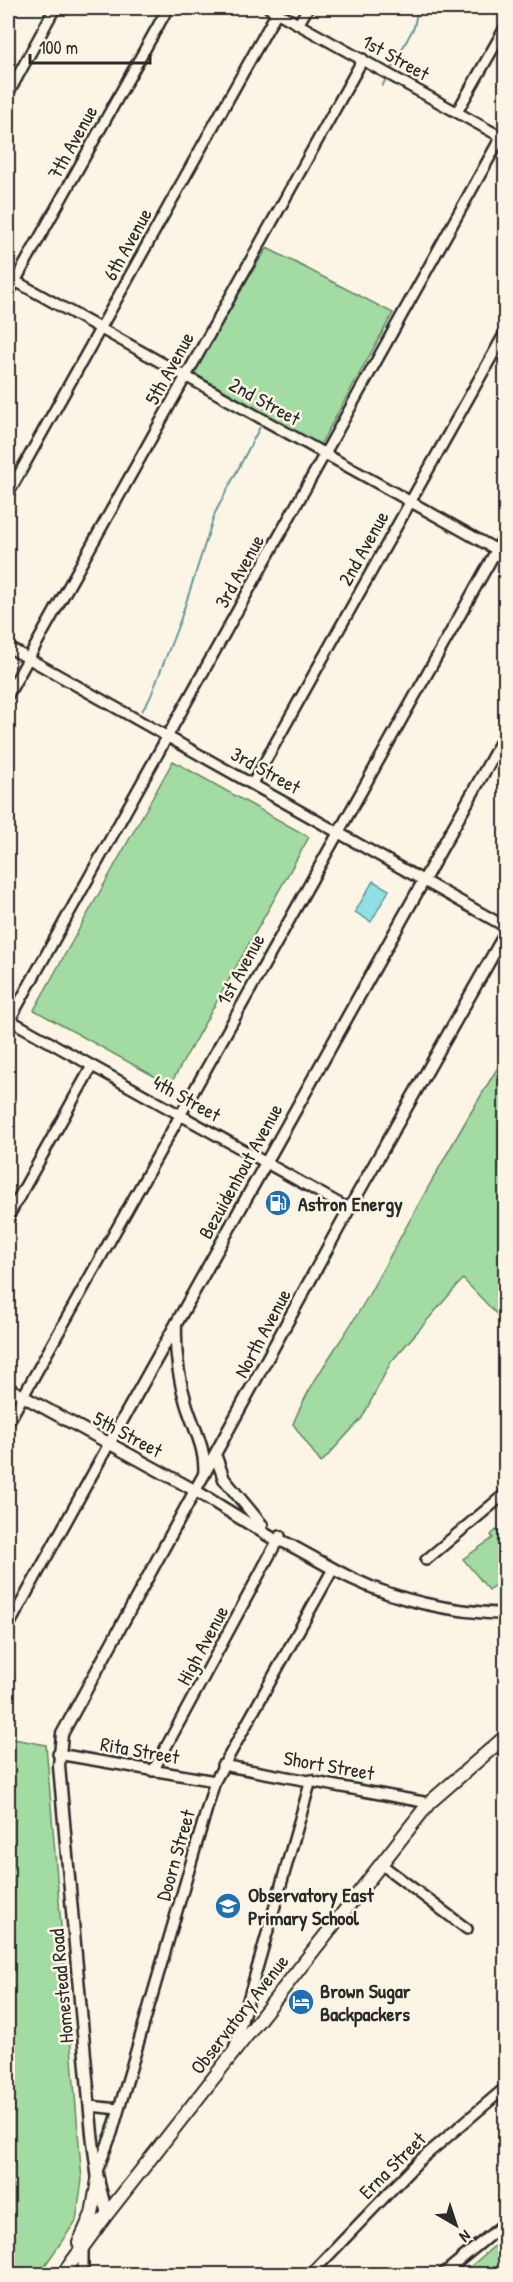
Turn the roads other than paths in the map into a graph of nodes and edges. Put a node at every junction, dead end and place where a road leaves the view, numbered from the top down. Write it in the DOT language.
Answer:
graph roads {
  1 [pos="55,8"];
  2 [pos="168,8"];
  3 [pos="308,8"];
  4 [pos="273,10"];
  5 [pos="299,23"];
  6 [pos="506,26"];
  7 [pos="363,59"];
  8 [pos="8,94"];
  9 [pos="457,112"];
  10 [pos="503,138"];
  11 [pos="11,279"];
  12 [pos="8,294"];
  13 [pos="101,328"];
  14 [pos="506,331"];
  15 [pos="185,377"];
  16 [pos="324,455"];
  17 [pos="8,494"];
  18 [pos="409,502"];
  19 [pos="506,533"];
  20 [pos="496,550"];
  21 [pos="506,555"];
  22 [pos="8,647"];
  23 [pos="28,658"];
  24 [pos="8,695"];
  25 [pos="506,733"];
  26 [pos="168,736"];
  27 [pos="253,783"];
  28 [pos="337,831"];
  29 [pos="424,881"];
  30 [pos="506,930"];
  31 [pos="8,1021"];
  32 [pos="93,1066"];
  33 [pos="179,1114"];
  34 [pos="266,1162"];
  35 [pos="349,1209"];
  36 [pos="8,1217"];
  37 [pos="177,1320"];
  38 [pos="8,1388"];
  39 [pos="22,1396"];
  40 [pos="8,1423"];
  41 [pos="109,1444"];
  42 [pos="222,1444"];
  43 [pos="201,1446"];
  44 [pos="216,1456"];
  45 [pos="203,1479"];
  46 [pos="196,1491"];
  47 [pos="506,1493"];
  48 [pos="231,1512"];
  49 [pos="262,1525"];
  50 [pos="281,1540"];
  51 [pos="426,1560"];
  52 [pos="333,1569"];
  53 [pos="506,1614"];
  54 [pos="8,1628"];
  55 [pos="506,1736"];
  56 [pos="58,1754"];
  57 [pos="222,1765"];
  58 [pos="153,1771"];
  59 [pos="311,1780"];
  60 [pos="215,1781"];
  61 [pos="429,1803"];
  62 [pos="381,1864"];
  63 [pos="467,1929"];
  64 [pos="232,2056"];
  65 [pos="506,2087"];
  66 [pos="90,2106"];
  67 [pos="118,2109"];
  68 [pos="98,2176"];
  69 [pos="108,2214"];
  70 [pos="506,2222"];
  71 [pos="83,2247"];
  72 [pos="66,2271"];
  73 [pos="83,2274"];
  74 [pos="311,2274"];
  75 [pos="443,2274"];
  1 -- 8 [label="street"];
  2 -- 11 [label="street, 7th Avenue"];
  3 -- 5 [label="street"];
  4 -- 5 [label="street, 1st Street"];
  4 -- 13 [label="street, 6th Avenue"];
  5 -- 7 [label="street, 1st Street"];
  6 -- 9 [label="street"];
  7 -- 9 [label="street, 1st Street"];
  7 -- 15 [label="street, 5th Avenue"];
  9 -- 10 [label="street, 1st Street"];
  10 -- 16 [label="street, 3rd Avenue"];
  11 -- 12 [label="street, 7th Avenue"];
  11 -- 13 [label="street, 2nd Street"];
  13 -- 15 [label="street, 2nd Street"];
  13 -- 17 [label="street, 6th Avenue"];
  14 -- 18 [label="street, 2nd Avenue"];
  15 -- 16 [label="street, 2nd Street"];
  15 -- 23 [label="street, 5th Avenue"];
  16 -- 18 [label="street, 2nd Street"];
  16 -- 26 [label="street, 3rd Avenue"];
  18 -- 20 [label="street, 2nd Street"];
  18 -- 27 [label="street, 2nd Avenue"];
  19 -- 20 [label="street, 1st Avenue"];
  20 -- 21 [label="street, 2nd Street"];
  20 -- 28 [label="street, 1st Avenue"];
  22 -- 23 [label="street, 3rd Street"];
  23 -- 24 [label="street, 5th Avenue"];
  23 -- 26 [label="street, 3rd Street"];
  25 -- 29 [label="street, Bezuidenhout Avenue"];
  26 -- 27 [label="street, 3rd Street"];
  26 -- 31 [label="street, 3rd Avenue"];
  27 -- 28 [label="street, 3rd Street"];
  28 -- 29 [label="street, 3rd Street"];
  28 -- 33 [label="street, 1st Avenue"];
  29 -- 30 [label="street, 3rd Street"];
  29 -- 34 [label="street, Bezuidenhout Avenue"];
  30 -- 35 [label="street, North Avenue"];
  31 -- 32 [label="street, 4th Street"];
  32 -- 33 [label="street, 4th Street"];
  32 -- 36 [label="street"];
  33 -- 34 [label="street, 4th Street"];
  33 -- 39 [label="street, 1st Avenue"];
  34 -- 35 [label="street, 4th Street"];
  34 -- 37 [label="street, Bezuidenhout Avenue"];
  35 -- 42 [label="street, North Avenue"];
  37 -- 41 [label="street, Bezuidenhout Avenue"];
  37 -- 43 [label="street"];
  38 -- 39 [label="street, 5th Street"];
  39 -- 40 [label="street, 1st Avenue"];
  39 -- 41 [label="street, 5th Street"];
  41 -- 46 [label="street, 5th Street"];
  41 -- 54 [label="street, Bezuidenhout Avenue"];
  42 -- 43 [label="street"];
  42 -- 44 [label="street, North Avenue"];
  43 -- 45 [label="street"];
  44 -- 45 [label="street, North Avenue"];
  44 -- 49 [label="street"];
  45 -- 46 [label="street, North Avenue"];
  46 -- 48 [label="street, 5th Street"];
  46 -- 56 [label="street, North Avenue"];
  47 -- 51 [label="street"];
  48 -- 49 [label="street, 5th Street"];
  48 -- 50 [label="street, 5th Street"];
  49 -- 50 [label="street, 5th Street"];
  50 -- 52 [label="street"];
  50 -- 58 [label="street, High Avenue"];
  52 -- 53 [label="street"];
  52 -- 57 [label="street, Doorn Street"];
  55 -- 61 [label="main road, Observatory Avenue"];
  56 -- 58 [label="street, Rita Street"];
  56 -- 66 [label="street, Homestead Road"];
  57 -- 59 [label="street, Short Street"];
  57 -- 60 [label="street, Doorn Street"];
  58 -- 60 [label="street, Rita Street"];
  59 -- 61 [label="street, Short Street"];
  59 -- 64 [label="street"];
  60 -- 67 [label="street, Doorn Street"];
  61 -- 62 [label="main road, Observatory Avenue"];
  62 -- 63 [label="street"];
  62 -- 64 [label="main road, Observatory Avenue"];
  64 -- 69 [label="main road, Observatory Avenue"];
  65 -- 74 [label="street, Erna Street"];
  66 -- 67 [label="street"];
  66 -- 68 [label="street, Homestead Road"];
  67 -- 68 [label="street, Doorn Street"];
  68 -- 69 [label="street, Homestead Road"];
  68 -- 72 [label="main road"];
  69 -- 71 [label="main road, Observatory Avenue"];
  70 -- 75 [label="street"];
  71 -- 72 [label="main road, Observatory Avenue"];
  71 -- 73 [label="street"];
}
